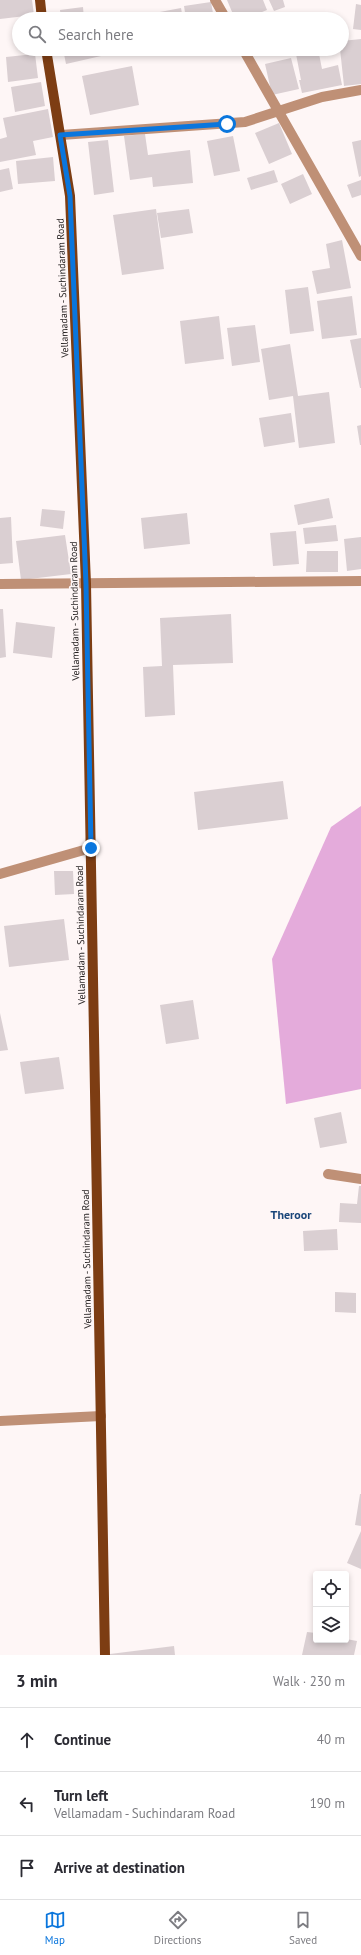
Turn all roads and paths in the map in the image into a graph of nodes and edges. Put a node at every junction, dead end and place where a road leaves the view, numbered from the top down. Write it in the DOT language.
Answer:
graph roads {
  1 [pos="40,0"];
  2 [pos="215,0"];
  3 [pos="41,12"];
  4 [pos="222,12"];
  5 [pos="47,56"];
  6 [pos="247,56"];
  7 [pos="361,90"];
  8 [pos="280,112"];
  9 [pos="60,135"];
  10 [pos="361,256"];
  11 [pos="361,581"];
  12 [pos="0,584"];
  13 [pos="86,584"];
  14 [pos="91,848"];
  15 [pos="0,874"];
  16 [pos="328,1174"];
  17 [pos="361,1179"];
  18 [pos="101,1416"];
  19 [pos="0,1421"];
  20 [pos="105,1655"];
  1 -- 3 [label="main road"];
  2 -- 4 [label="street"];
  5 -- 9 [label="main road, Vellamadam - Suchindaram Road"];
  6 -- 8 [label="street"];
  7 -- 8 [label="street"];
  8 -- 9 [label="street"];
  8 -- 10 [label="street"];
  9 -- 13 [label="main road, Vellamadam - Suchindaram Road"];
  11 -- 13 [label="street"];
  12 -- 13 [label="street"];
  13 -- 14 [label="main road, Vellamadam - Suchindaram Road"];
  14 -- 15 [label="street"];
  14 -- 18 [label="main road, Vellamadam - Suchindaram Road"];
  16 -- 17 [label="street"];
  18 -- 19 [label="street"];
  18 -- 20 [label="main road, Vellamadam - Suchindaram Road"];
}
